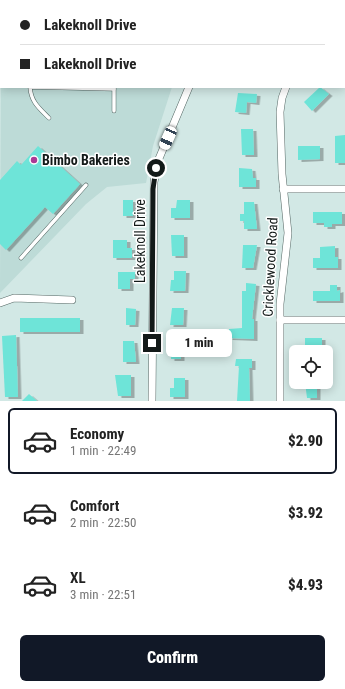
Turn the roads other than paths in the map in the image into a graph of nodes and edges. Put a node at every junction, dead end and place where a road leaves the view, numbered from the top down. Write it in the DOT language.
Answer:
graph roads {
  1 [pos="30,88"];
  2 [pos="114,88"];
  3 [pos="189,88"];
  4 [pos="286,88"];
  5 [pos="114,112"];
  6 [pos="50,118"];
  7 [pos="86,185"];
  8 [pos="283,189"];
  9 [pos="345,189"];
  10 [pos="21,258"];
  11 [pos="72,300"];
  12 [pos="0,303"];
  13 [pos="280,320"];
  14 [pos="345,320"];
  15 [pos="152,401"];
  16 [pos="280,401"];
  1 -- 6 [label="lane"];
  2 -- 5 [label="lane"];
  3 -- 15 [label="street, Lakeknoll Drive"];
  4 -- 8 [label="street, Cricklewood Road"];
  7 -- 10 [label="lane"];
  8 -- 9 [label="street"];
  8 -- 13 [label="street, Cricklewood Road"];
  11 -- 12 [label="street"];
  13 -- 14 [label="street"];
  13 -- 16 [label="street, Cricklewood Road"];
}
